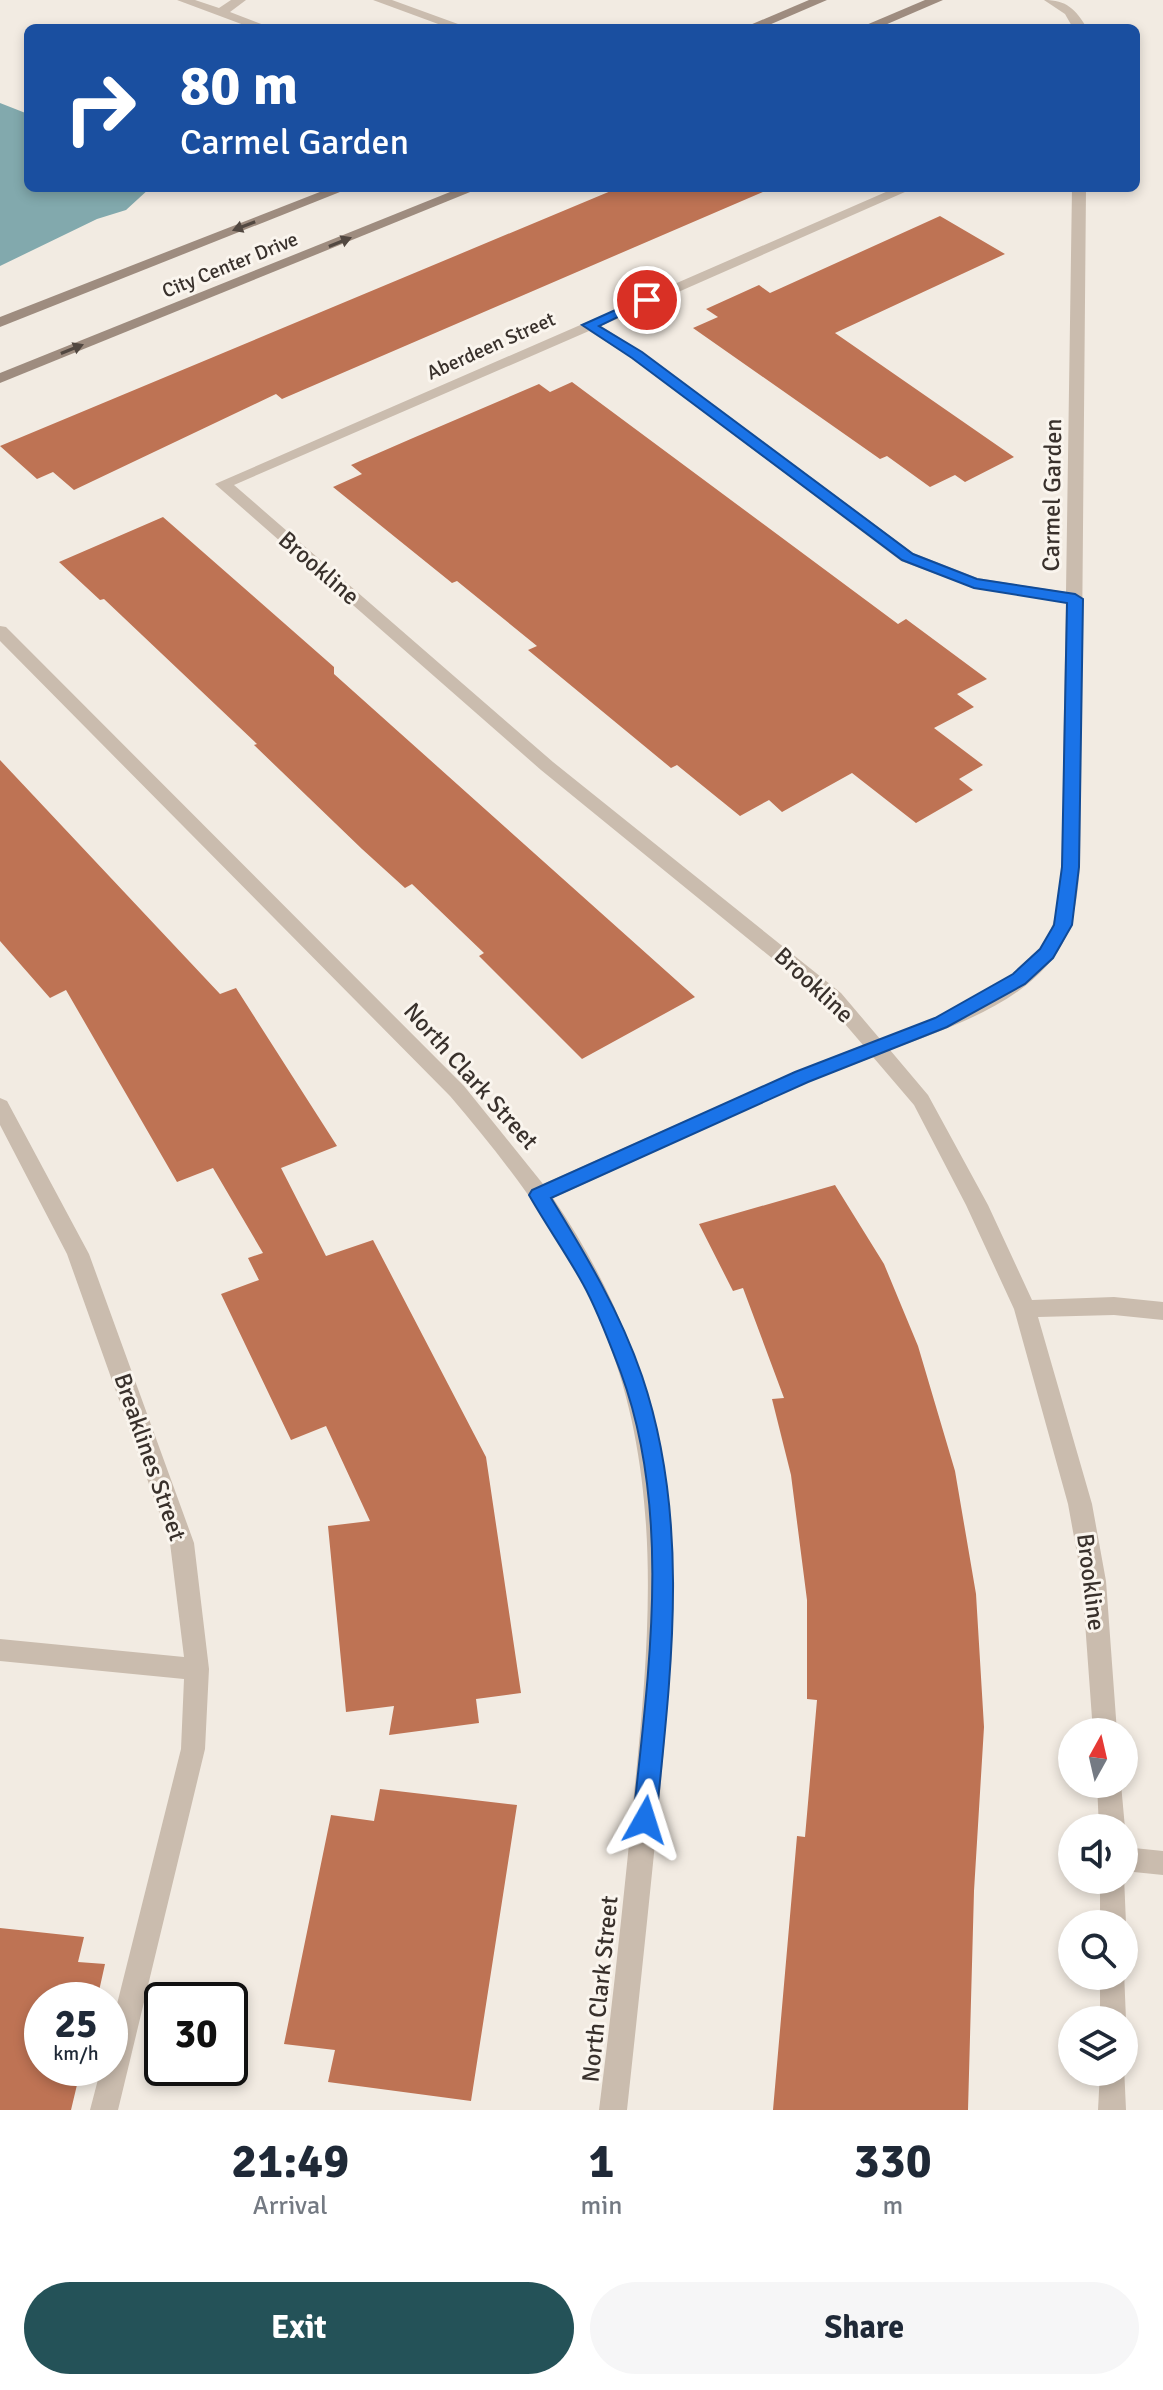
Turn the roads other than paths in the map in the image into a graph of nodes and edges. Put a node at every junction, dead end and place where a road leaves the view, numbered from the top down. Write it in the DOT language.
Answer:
graph roads {
  1 [pos="183,0"];
  2 [pos="240,0"];
  3 [pos="379,0"];
  4 [pos="821,0"];
  5 [pos="937,0"];
  6 [pos="1050,0"];
  7 [pos="220,13"];
  8 [pos="253,24"];
  9 [pos="450,24"];
  10 [pos="760,24"];
  11 [pos="876,24"];
  12 [pos="1078,24"];
  13 [pos="333,192"];
  14 [pos="463,192"];
  15 [pos="898,192"];
  16 [pos="1079,192"];
  17 [pos="0,322"];
  18 [pos="589,325"];
  19 [pos="0,378"];
  20 [pos="223,484"];
  21 [pos="1075,599"];
  22 [pos="0,631"];
  23 [pos="877,1048"];
  24 [pos="0,1106"];
  25 [pos="539,1195"];
  26 [pos="1025,1309"];
  27 [pos="1163,1311"];
  28 [pos="0,1650"];
  29 [pos="197,1669"];
  30 [pos="1104,1718"];
  31 [pos="1138,1860"];
  32 [pos="1163,1863"];
  33 [pos="1113,2086"];
  34 [pos="104,2110"];
  35 [pos="613,2110"];
  36 [pos="1112,2110"];
  1 -- 7 [label="street"];
  2 -- 7 [label="street"];
  3 -- 9 [label="street"];
  4 -- 10 [label="street"];
  5 -- 11 [label="street"];
  6 -- 12 [label="street"];
  7 -- 8 [label="street"];
  13 -- 17 [label="street, City Center Drive, one-way"];
  19 -- 14 [label="street, City Center Drive, one-way"];
  15 -- 18 [label="street, Aberdeen Street"];
  16 -- 21 [label="street, Carmel Garden"];
  18 -- 20 [label="street, Aberdeen Street"];
  18 -- 21 [label="street"];
  20 -- 23 [label="street, Brookline"];
  21 -- 23 [label="street, Carmel Garden"];
  22 -- 25 [label="street, North Clark Street"];
  23 -- 25 [label="street, Carmel Garden"];
  23 -- 26 [label="street, Brookline"];
  24 -- 29 [label="street, Breaklines Street"];
  25 -- 35 [label="street, North Clark Street"];
  26 -- 27 [label="street"];
  26 -- 30 [label="street, Brookline"];
  28 -- 29 [label="street"];
  29 -- 34 [label="street, Breaklines Street"];
  31 -- 32 [label="street"];
  33 -- 36 [label="street"];
}
